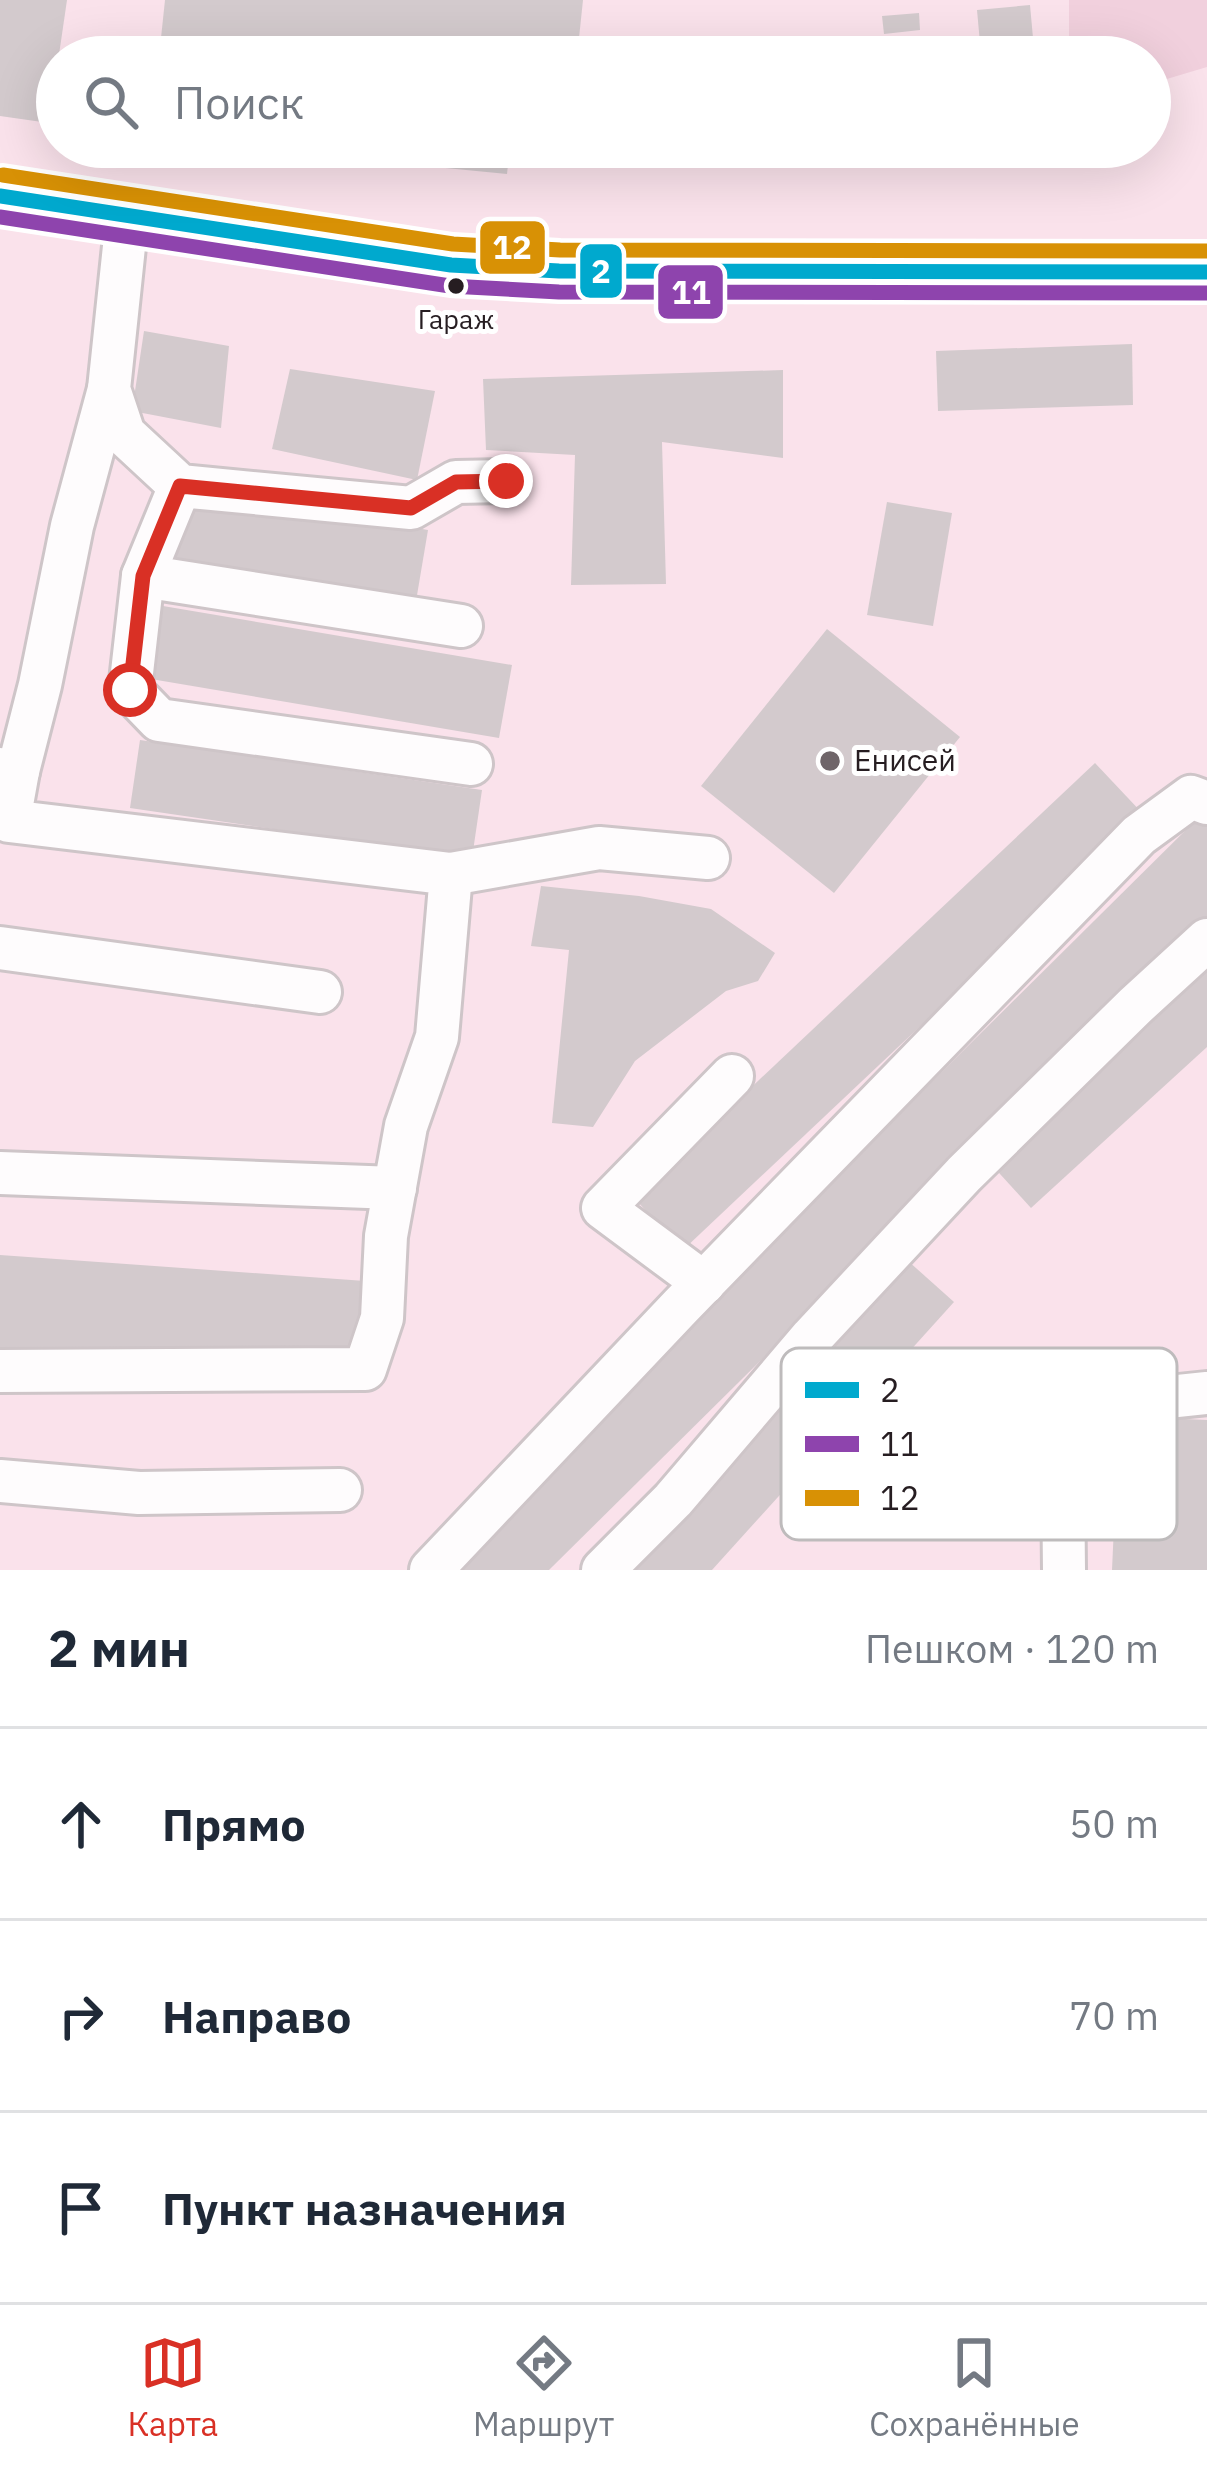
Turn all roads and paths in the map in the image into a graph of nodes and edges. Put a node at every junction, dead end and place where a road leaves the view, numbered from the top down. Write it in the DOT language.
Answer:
graph roads {
  1 [pos="0,196"];
  2 [pos="127,218"];
  3 [pos="1207,272"];
  4 [pos="109,389"];
  5 [pos="506,481"];
  6 [pos="180,486"];
  7 [pos="143,576"];
  8 [pos="461,626"];
  9 [pos="471,764"];
  10 [pos="9,770"];
  11 [pos="1207,803"];
  12 [pos="708,858"];
  13 [pos="451,874"];
  14 [pos="1207,940"];
  15 [pos="0,947"];
  16 [pos="320,992"];
  17 [pos="732,1076"];
  18 [pos="0,1173"];
  19 [pos="394,1188"];
  20 [pos="704,1283"];
  21 [pos="802,1348"];
  22 [pos="0,1371"];
  23 [pos="781,1373"];
  24 [pos="1207,1393"];
  25 [pos="1177,1396"];
  26 [pos="0,1481"];
  27 [pos="340,1490"];
  28 [pos="1064,1540"];
  29 [pos="430,1570"];
  30 [pos="603,1570"];
  31 [pos="1064,1570"];
  1 -- 2 [label="street"];
  2 -- 3 [label="street"];
  2 -- 4 [label="street"];
  4 -- 6 [label="street"];
  4 -- 10 [label="street"];
  5 -- 6 [label="street"];
  6 -- 7 [label="street"];
  7 -- 8 [label="street"];
  7 -- 9 [label="street"];
  10 -- 13 [label="street"];
  11 -- 20 [label="street"];
  12 -- 13 [label="street"];
  13 -- 19 [label="street"];
  14 -- 21 [label="street"];
  15 -- 16 [label="street"];
  17 -- 20 [label="street"];
  18 -- 19 [label="street"];
  19 -- 22 [label="street"];
  20 -- 29 [label="street"];
  23 -- 30 [label="street"];
  24 -- 25 [label="street"];
  26 -- 27 [label="street"];
  28 -- 31 [label="street"];
}
